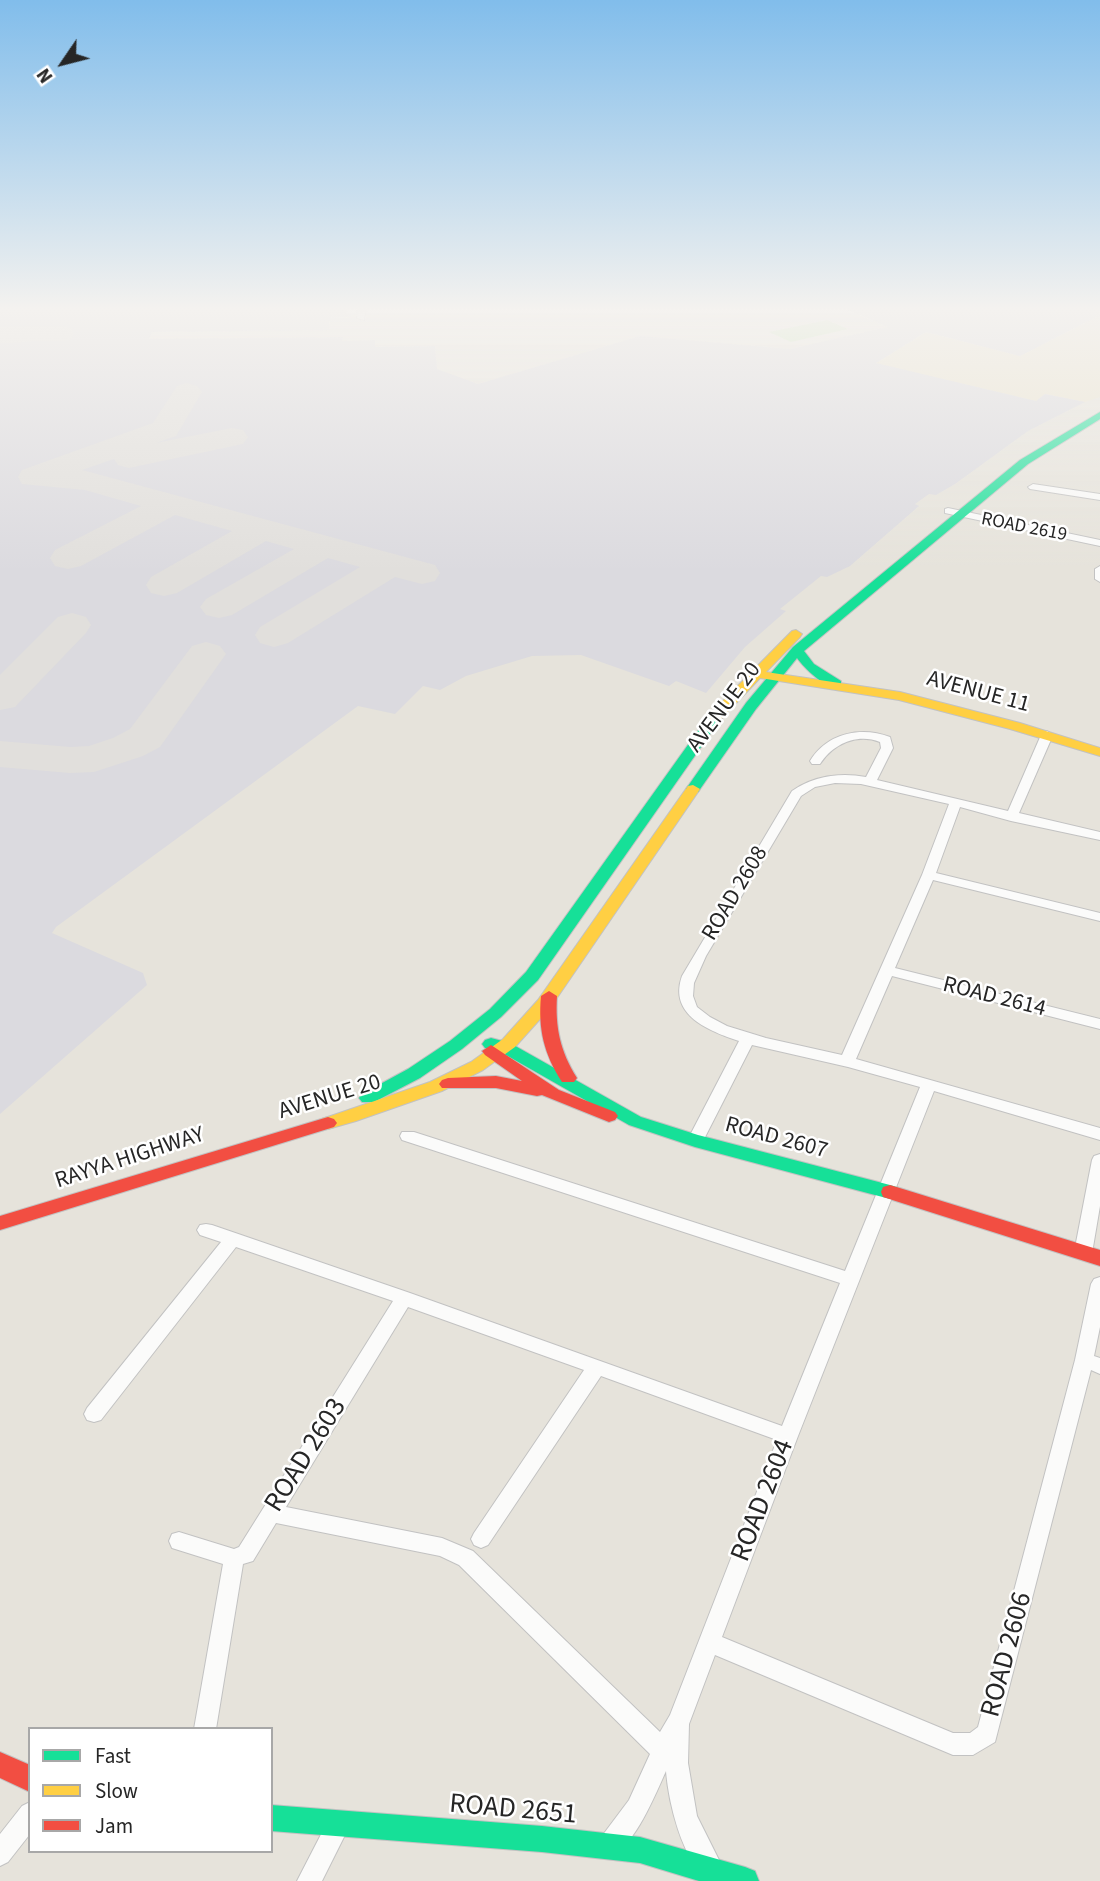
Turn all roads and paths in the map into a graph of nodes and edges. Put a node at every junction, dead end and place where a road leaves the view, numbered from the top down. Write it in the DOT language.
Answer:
graph roads {
  1 [pos="1100,407"];
  2 [pos="1100,415"];
  3 [pos="1033,486"];
  4 [pos="1100,497"];
  5 [pos="954,513"];
  6 [pos="1100,543"];
  7 [pos="1100,569"];
  8 [pos="1100,579"];
  9 [pos="858,593"];
  10 [pos="797,650"];
  11 [pos="765,675"];
  12 [pos="842,687"];
  13 [pos="751,706"];
  14 [pos="1047,736"];
  15 [pos="1100,752"];
  16 [pos="816,761"];
  17 [pos="869,783"];
  18 [pos="955,804"];
  19 [pos="1011,817"];
  20 [pos="1100,836"];
  21 [pos="929,875"];
  22 [pos="1100,917"];
  23 [pos="888,971"];
  24 [pos="549,996"];
  25 [pos="484,1024"];
  26 [pos="1100,1024"];
  27 [pos="748,1038"];
  28 [pos="495,1049"];
  29 [pos="453,1050"];
  30 [pos="848,1062"];
  31 [pos="439,1085"];
  32 [pos="574,1085"];
  33 [pos="928,1086"];
  34 [pos="553,1094"];
  35 [pos="635,1121"];
  36 [pos="1100,1134"];
  37 [pos="408,1136"];
  38 [pos="274,1138"];
  39 [pos="695,1142"];
  40 [pos="1100,1160"];
  41 [pos="887,1191"];
  42 [pos="0,1223"];
  43 [pos="206,1230"];
  44 [pos="233,1239"];
  45 [pos="1083,1253"];
  46 [pos="1100,1258"];
  47 [pos="852,1280"];
  48 [pos="1100,1284"];
  49 [pos="404,1298"];
  50 [pos="1092,1363"];
  51 [pos="596,1368"];
  52 [pos="94,1414"];
  53 [pos="788,1436"];
  54 [pos="272,1513"];
  55 [pos="481,1539"];
  56 [pos="179,1541"];
  57 [pos="234,1558"];
  58 [pos="710,1642"];
  59 [pos="679,1722"];
  60 [pos="205,1727"];
  61 [pos="663,1751"];
  62 [pos="0,1765"];
  63 [pos="28,1778"];
  64 [pos="28,1817"];
  65 [pos="273,1818"];
  66 [pos="340,1822"];
  67 [pos="608,1846"];
  68 [pos="0,1854"];
  69 [pos="713,1870"];
  70 [pos="309,1881"];
  71 [pos="745,1881"];
  1 -- 5 [label="main road, AVENUE 20"];
  2 -- 5 [label="main road, AVENUE 20"];
  3 -- 4 [label="street, ROAD 2619"];
  5 -- 6 [label="street, ROAD 2619"];
  5 -- 9 [label="main road, AVENUE 20"];
  7 -- 8 [label="street"];
  9 -- 10 [label="main road, AVENUE 20"];
  9 -- 11 [label="main road, AVENUE 20"];
  10 -- 11 [label="main road, AVENUE 20"];
  10 -- 12 [label="main road"];
  11 -- 12 [label="main road, AVENUE 11"];
  11 -- 13 [label="main road, AVENUE 20"];
  11 -- 25 [label="main road, AVENUE 20"];
  12 -- 13 [label="main road"];
  12 -- 14 [label="main road, AVENUE 11"];
  13 -- 24 [label="main road, AVENUE 20"];
  14 -- 15 [label="main road, AVENUE 11"];
  14 -- 19 [label="street"];
  16 -- 17 [label="street"];
  17 -- 18 [label="street, ROAD 2608"];
  17 -- 27 [label="street, ROAD 2608"];
  18 -- 19 [label="street, ROAD 2608"];
  18 -- 21 [label="street"];
  19 -- 20 [label="street, ROAD 2608"];
  21 -- 22 [label="street"];
  21 -- 23 [label="street"];
  23 -- 26 [label="street, ROAD 2614"];
  23 -- 30 [label="street"];
  24 -- 28 [label="main road, AVENUE 20"];
  24 -- 32 [label="main road"];
  25 -- 28 [label="main road"];
  25 -- 29 [label="main road, AVENUE 20"];
  27 -- 30 [label="street, ROAD 2608"];
  27 -- 39 [label="street"];
  28 -- 29 [label="main road"];
  28 -- 31 [label="main road, AVENUE 20"];
  28 -- 32 [label="main road, ROAD 2607"];
  28 -- 34 [label="main road"];
  29 -- 38 [label="main road, AVENUE 20"];
  30 -- 33 [label="street, ROAD 2608"];
  31 -- 34 [label="main road"];
  31 -- 38 [label="main road, AVENUE 20"];
  32 -- 35 [label="main road, ROAD 2607"];
  33 -- 36 [label="street, ROAD 2608"];
  33 -- 41 [label="street"];
  34 -- 35 [label="main road"];
  35 -- 39 [label="main road, ROAD 2607"];
  37 -- 47 [label="street"];
  38 -- 42 [label="main road, RAYYA HIGHWAY"];
  39 -- 41 [label="main road, ROAD 2607"];
  40 -- 45 [label="street"];
  41 -- 45 [label="main road, ROAD 2607"];
  41 -- 47 [label="street, ROAD 2604"];
  43 -- 44 [label="street"];
  44 -- 49 [label="street"];
  44 -- 52 [label="street"];
  45 -- 46 [label="main road, ROAD 2607"];
  47 -- 53 [label="street, ROAD 2604"];
  48 -- 50 [label="street, ROAD 2606"];
  49 -- 51 [label="street"];
  49 -- 54 [label="street, ROAD 2603"];
  50 -- 58 [label="street, ROAD 2606"];
  51 -- 53 [label="street"];
  51 -- 55 [label="street"];
  53 -- 58 [label="street, ROAD 2604"];
  54 -- 57 [label="street, ROAD 2603"];
  54 -- 61 [label="street"];
  56 -- 57 [label="street"];
  57 -- 60 [label="street"];
  58 -- 59 [label="street, ROAD 2604"];
  59 -- 61 [label="street, ROAD 2604"];
  59 -- 69 [label="street, ROAD 2604"];
  61 -- 67 [label="street, ROAD 2604"];
  62 -- 63 [label="main road"];
  64 -- 68 [label="street"];
  65 -- 66 [label="main road, ROAD 2651"];
  66 -- 67 [label="main road, ROAD 2651"];
  66 -- 70 [label="street"];
  67 -- 69 [label="main road, ROAD 2651"];
  69 -- 71 [label="main road, ROAD 2651"];
}
